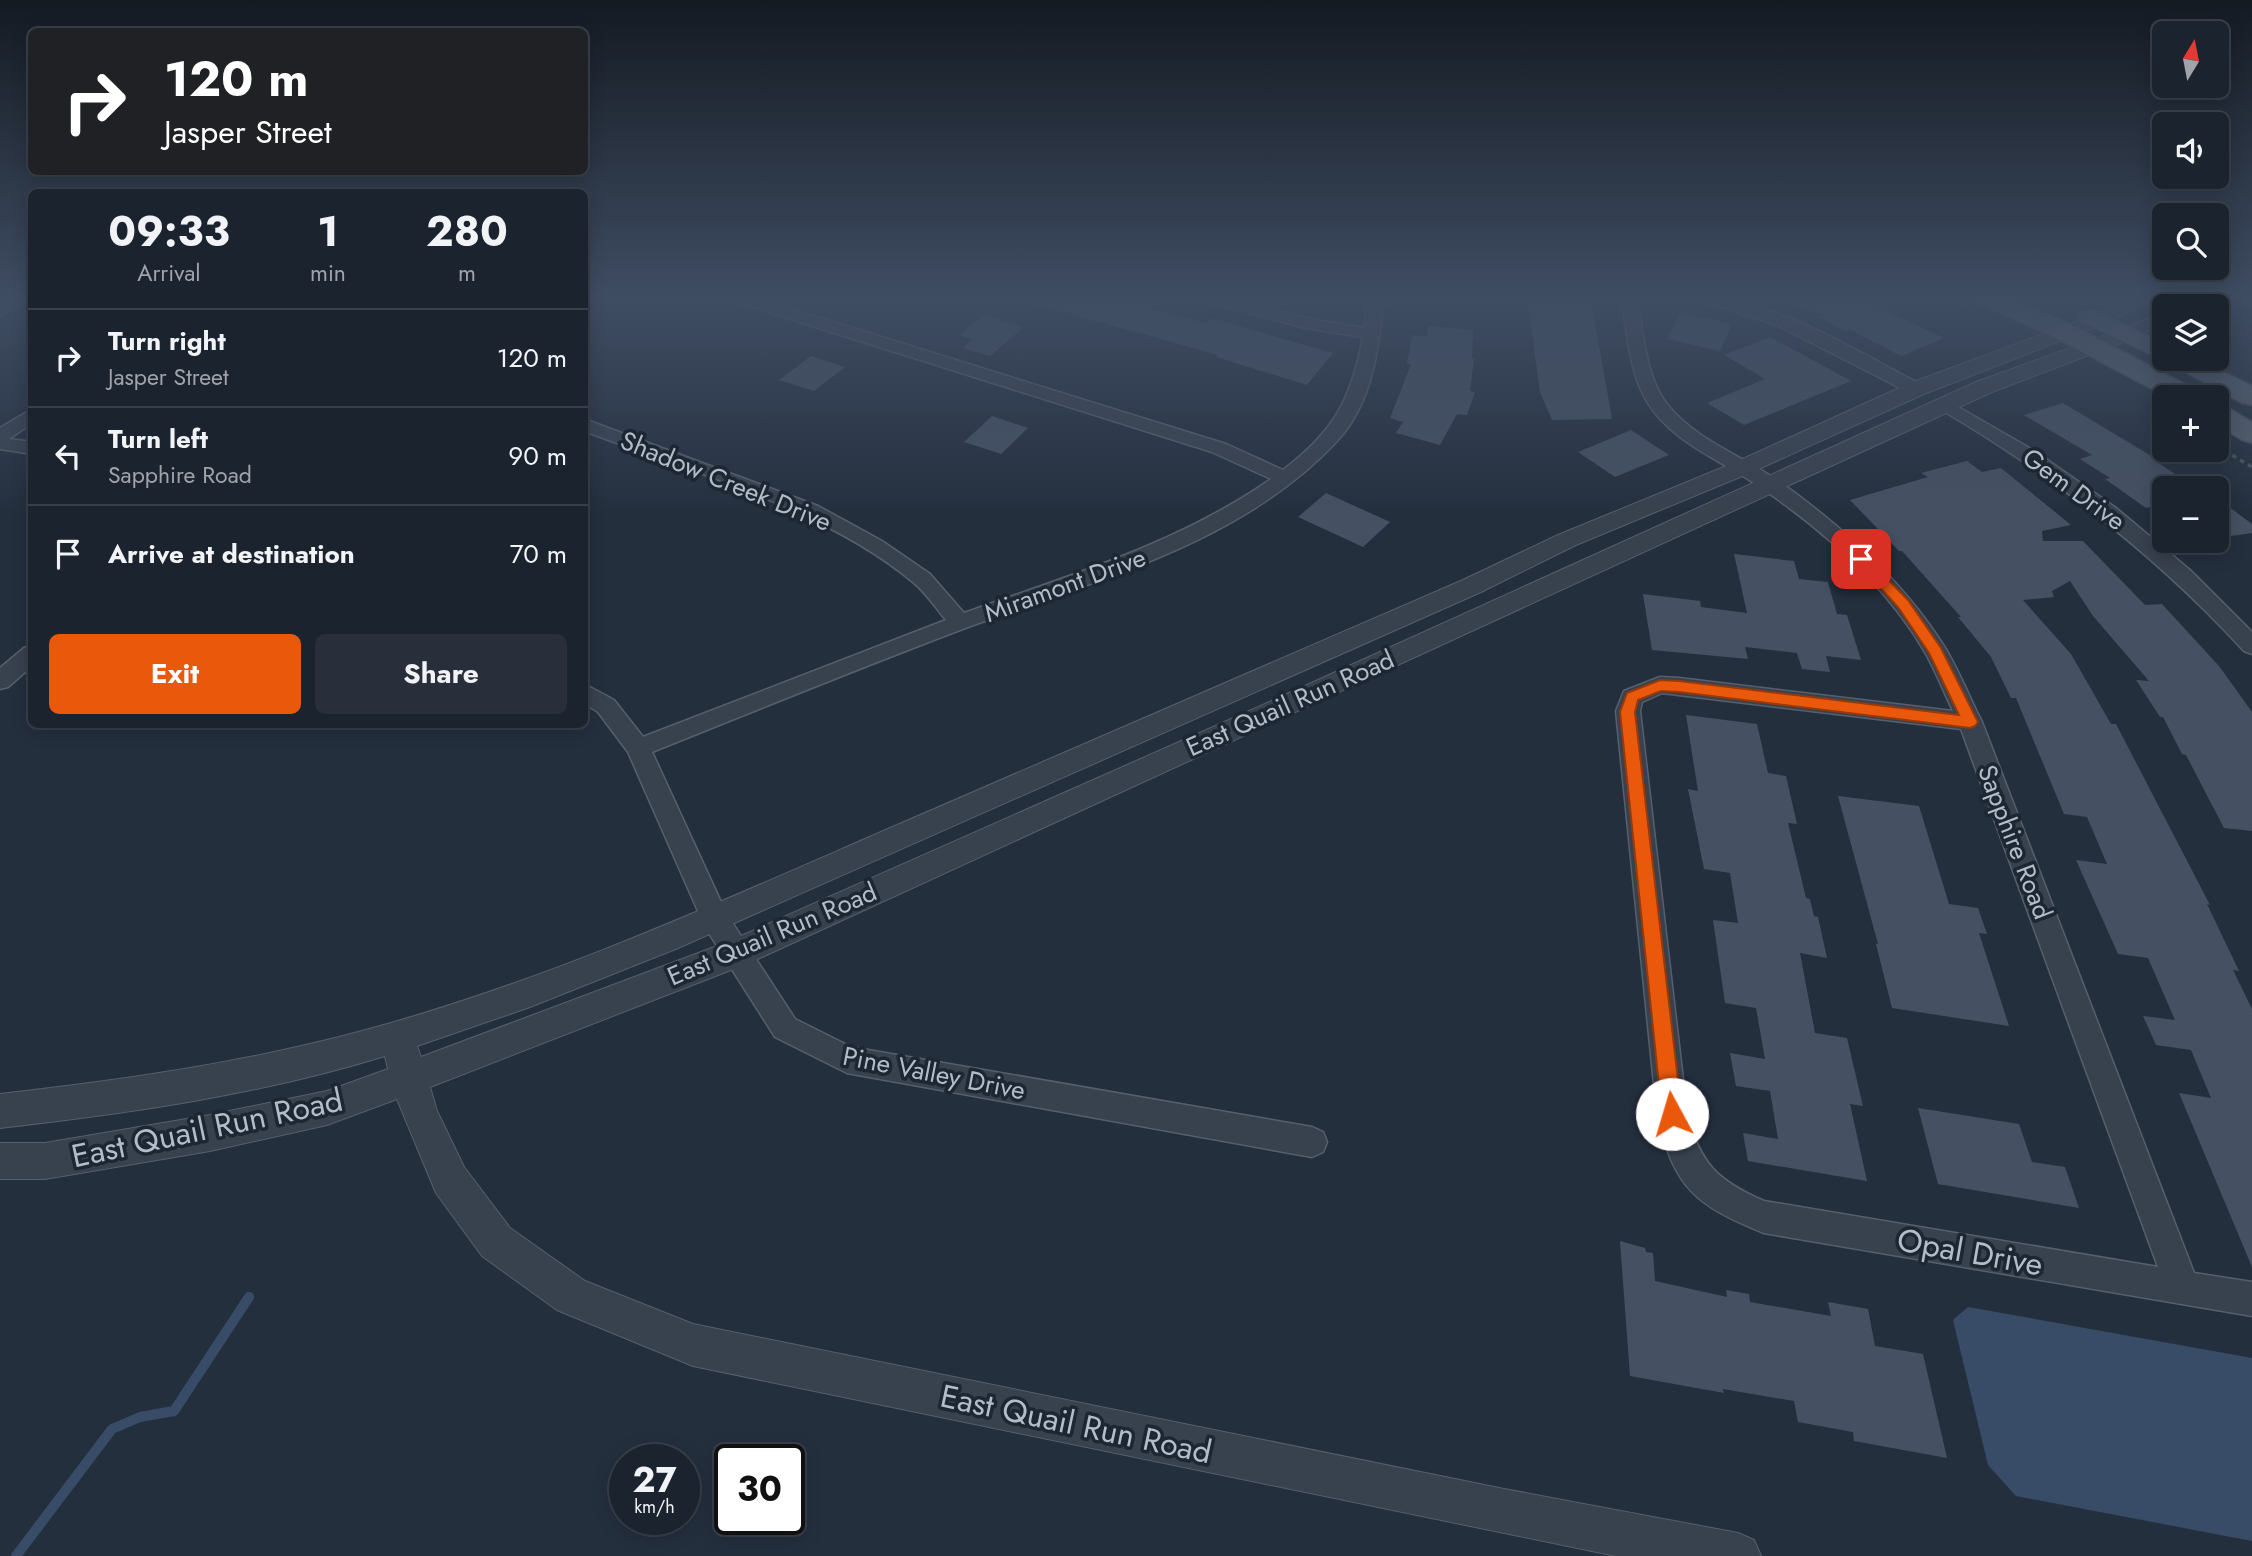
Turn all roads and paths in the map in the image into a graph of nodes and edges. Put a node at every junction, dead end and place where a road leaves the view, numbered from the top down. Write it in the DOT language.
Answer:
graph roads {
  1 [pos="967,370"];
  2 [pos="1364,370"];
  3 [pos="1645,370"];
  4 [pos="1878,370"];
  5 [pos="1968,370"];
  6 [pos="2033,370"];
  7 [pos="2139,370"];
  8 [pos="2201,371"];
  9 [pos="2167,385"];
  10 [pos="1916,389"];
  11 [pos="2252,397"];
  12 [pos="1946,405"];
  13 [pos="28,417"];
  14 [pos="2229,420"];
  15 [pos="588,426"];
  16 [pos="2252,434"];
  17 [pos="0,437"];
  18 [pos="0,443"];
  19 [pos="28,447"];
  20 [pos="2229,453"];
  21 [pos="1744,467"];
  22 [pos="2252,467"];
  23 [pos="1285,479"];
  24 [pos="1771,485"];
  25 [pos="960,622"];
  26 [pos="2252,646"];
  27 [pos="28,656"];
  28 [pos="0,681"];
  29 [pos="588,695"];
  30 [pos="1970,722"];
  31 [pos="638,748"];
  32 [pos="715,919"];
  33 [pos="737,953"];
  34 [pos="397,1036"];
  35 [pos="411,1079"];
  36 [pos="0,1111"];
  37 [pos="1312,1142"];
  38 [pos="0,1161"];
  39 [pos="2183,1288"];
  40 [pos="2252,1299"];
  41 [pos="1738,1556"];
  1 -- 23 [label="street"];
  2 -- 23 [label="street, Miramont Drive"];
  3 -- 21 [label="street, Sapphire Road"];
  4 -- 10 [label="street"];
  5 -- 10 [label="street, East Quail Run Road"];
  6 -- 12 [label="street, East Quail Run Road"];
  7 -- 9 [label="main road"];
  8 -- 11 [label="main road"];
  10 -- 21 [label="street, East Quail Run Road"];
  12 -- 24 [label="street, East Quail Run Road"];
  12 -- 26 [label="street, Gem Drive"];
  13 -- 17 [label="street"];
  14 -- 16 [label="main road"];
  15 -- 25 [label="street, Shadow Creek Drive"];
  18 -- 19 [label="street"];
  20 -- 22 [label="path"];
  21 -- 24 [label="street, Sapphire Road"];
  21 -- 32 [label="street, East Quail Run Road"];
  23 -- 25 [label="street, Miramont Drive"];
  24 -- 30 [label="street, Sapphire Road"];
  24 -- 33 [label="street, East Quail Run Road"];
  25 -- 31 [label="street, Miramont Drive"];
  27 -- 28 [label="street"];
  29 -- 31 [label="street, Pine Valley Drive"];
  30 -- 39 [label="street, Sapphire Road"];
  30 -- 39 [label="street, Opal Drive"];
  31 -- 32 [label="street, Pine Valley Drive"];
  32 -- 33 [label="street, Pine Valley Drive"];
  32 -- 34 [label="street, East Quail Run Road"];
  33 -- 35 [label="street, East Quail Run Road"];
  33 -- 37 [label="street, Pine Valley Drive"];
  34 -- 35 [label="street, East Quail Run Road"];
  34 -- 36 [label="street, East Quail Run Road"];
  35 -- 38 [label="street, East Quail Run Road"];
  35 -- 41 [label="street, East Quail Run Road"];
  39 -- 40 [label="street, Opal Drive"];
}
